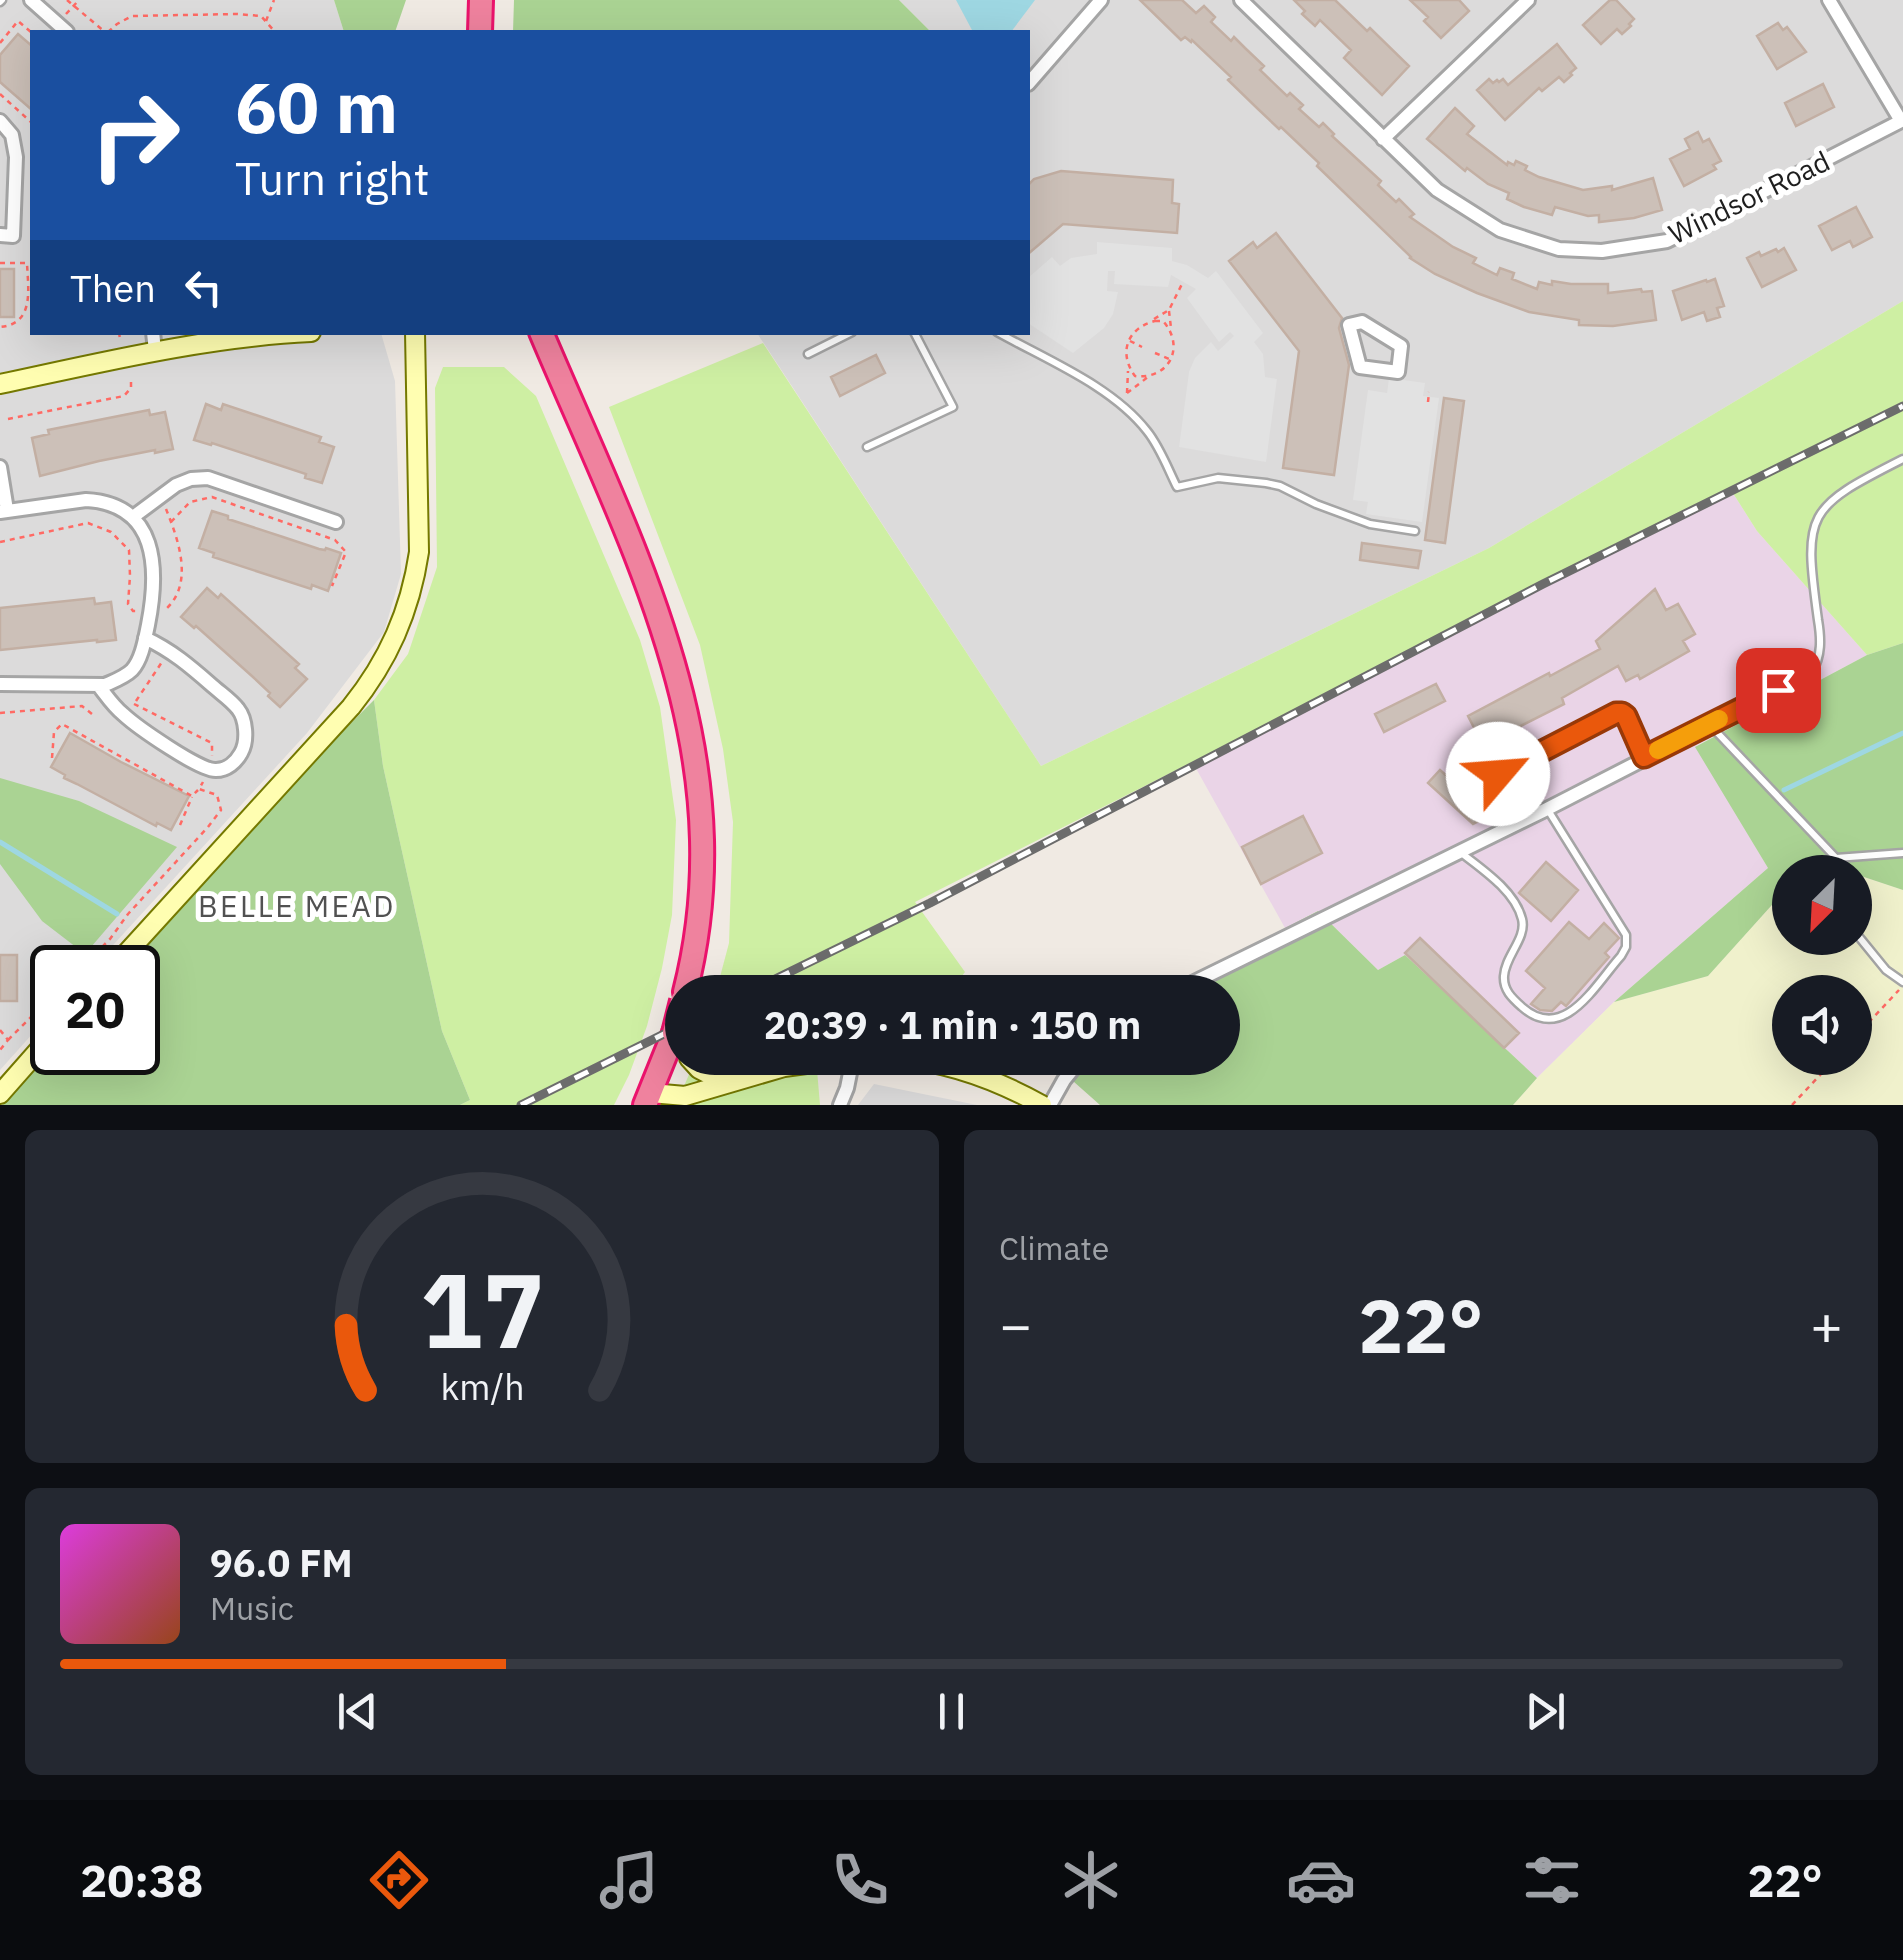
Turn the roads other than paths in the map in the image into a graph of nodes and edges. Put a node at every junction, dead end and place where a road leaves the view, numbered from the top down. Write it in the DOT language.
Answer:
graph roads {
  1 [pos="31,0"];
  2 [pos="481,0"];
  3 [pos="1101,0"];
  4 [pos="1241,0"];
  5 [pos="1528,0"];
  6 [pos="1830,0"];
  7 [pos="1511,5"];
  8 [pos="65,30"];
  9 [pos="480,30"];
  10 [pos="1030,82"];
  11 [pos="0,121"];
  12 [pos="1902,121"];
  13 [pos="1383,139"];
  14 [pos="0,235"];
  15 [pos="270,335"];
  16 [pos="415,335"];
  17 [pos="542,335"];
  18 [pos="846,335"];
  19 [pos="916,335"];
  20 [pos="1002,335"];
  21 [pos="154,342"];
  22 [pos="808,354"];
  23 [pos="1398,372"];
  24 [pos="0,384"];
  25 [pos="866,447"];
  26 [pos="1903,459"];
  27 [pos="0,467"];
  28 [pos="4,511"];
  29 [pos="133,517"];
  30 [pos="336,522"];
  31 [pos="1416,531"];
  32 [pos="145,638"];
  33 [pos="1812,673"];
  34 [pos="0,684"];
  35 [pos="98,684"];
  36 [pos="1709,724"];
  37 [pos="1644,757"];
  38 [pos="1548,809"];
  39 [pos="1516,824"];
  40 [pos="1460,852"];
  41 [pos="1903,853"];
  42 [pos="1833,855"];
  43 [pos="1872,855"];
  44 [pos="135,945"];
  45 [pos="1872,953"];
  46 [pos="688,975"];
  47 [pos="1209,975"];
  48 [pos="1903,983"];
  49 [pos="30,1060"];
  50 [pos="665,1066"];
  51 [pos="713,1075"];
  52 [pos="755,1075"];
  53 [pos="849,1075"];
  54 [pos="976,1075"];
  55 [pos="1068,1075"];
  56 [pos="726,1083"];
  57 [pos="0,1094"];
  58 [pos="648,1099"];
  59 [pos="840,1105"];
  60 [pos="1046,1105"];
  1 -- 8 [label="street"];
  2 -- 9 [label="highway"];
  3 -- 10 [label="street"];
  4 -- 13 [label="street, Windsor Road"];
  5 -- 7 [label="street"];
  6 -- 12 [label="street"];
  7 -- 13 [label="street"];
  11 -- 14 [label="street"];
  12 -- 13 [label="street, Windsor Road"];
  15 -- 21 [label="street"];
  16 -- 44 [label="street"];
  17 -- 46 [label="highway"];
  18 -- 22 [label="lane"];
  19 -- 25 [label="lane"];
  20 -- 31 [label="lane"];
  21 -- 24 [label="street"];
  23 -- 23 [label="street"];
  26 -- 33 [label="lane"];
  27 -- 28 [label="street"];
  28 -- 29 [label="street"];
  29 -- 30 [label="street"];
  29 -- 32 [label="street"];
  32 -- 35 [label="street"];
  32 -- 35 [label="street"];
  33 -- 36 [label="street"];
  34 -- 35 [label="street"];
  36 -- 37 [label="street"];
  36 -- 42 [label="lane"];
  37 -- 38 [label="street"];
  37 -- 39 [label="lane"];
  38 -- 39 [label="street"];
  38 -- 40 [label="lane"];
  39 -- 40 [label="street"];
  40 -- 47 [label="street"];
  41 -- 43 [label="lane"];
  45 -- 48 [label="lane"];
  49 -- 57 [label="street"];
  50 -- 58 [label="highway"];
  51 -- 56 [label="street"];
  52 -- 56 [label="street"];
  53 -- 59 [label="street"];
  54 -- 60 [label="street"];
  55 -- 60 [label="street"];
  56 -- 58 [label="street"];
}
